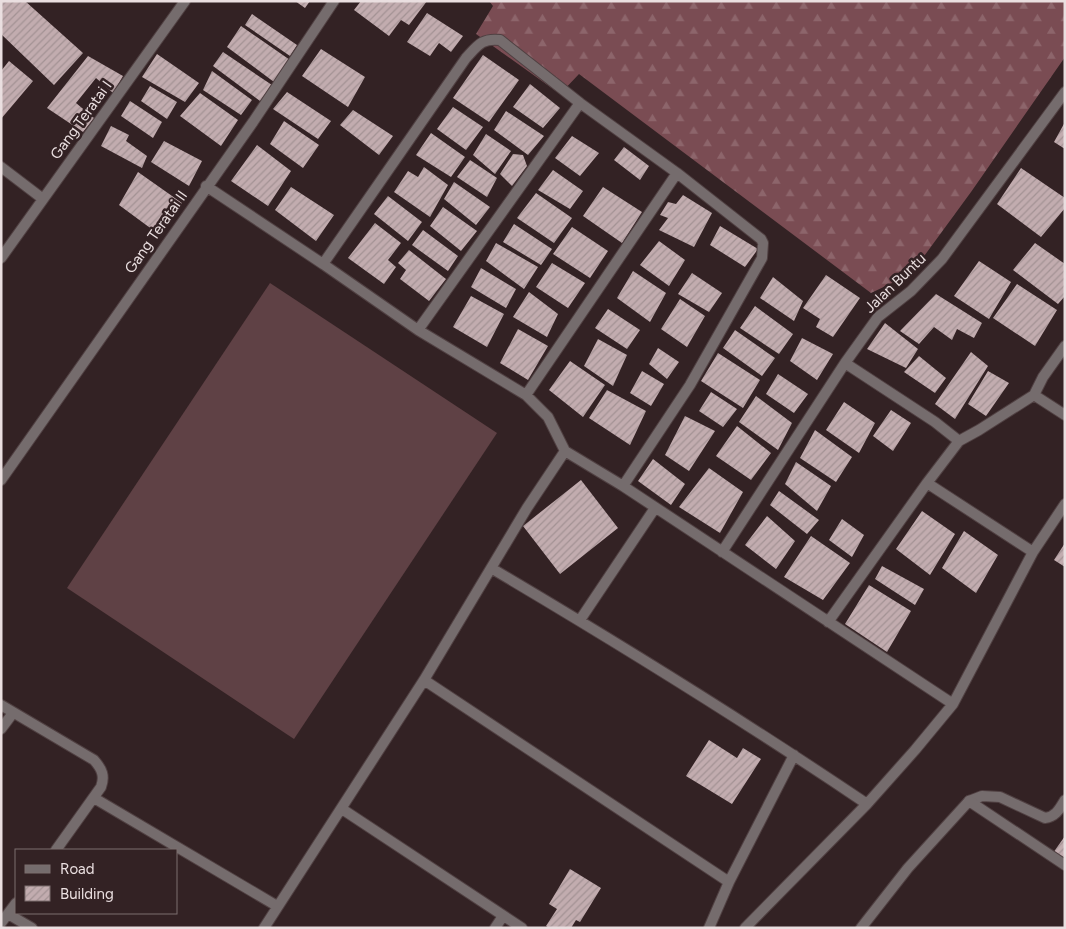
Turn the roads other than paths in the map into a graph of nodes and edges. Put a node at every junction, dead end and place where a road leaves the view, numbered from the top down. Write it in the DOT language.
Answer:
graph roads {
  1 [pos="185,1"];
  2 [pos="334,1"];
  3 [pos="1065,92"];
  4 [pos="580,103"];
  5 [pos="1,167"];
  6 [pos="677,173"];
  7 [pos="206,186"];
  8 [pos="43,198"];
  9 [pos="1,258"];
  10 [pos="323,264"];
  11 [pos="418,330"];
  12 [pos="1065,346"];
  13 [pos="845,363"];
  14 [pos="1034,395"];
  15 [pos="526,396"];
  16 [pos="1065,415"];
  17 [pos="959,441"];
  18 [pos="565,451"];
  19 [pos="1,480"];
  20 [pos="927,483"];
  21 [pos="622,486"];
  22 [pos="1065,504"];
  23 [pos="655,508"];
  24 [pos="722,552"];
  25 [pos="1033,552"];
  26 [pos="491,568"];
  27 [pos="580,620"];
  28 [pos="828,622"];
  29 [pos="424,680"];
  30 [pos="953,704"];
  31 [pos="1,705"];
  32 [pos="14,713"];
  33 [pos="1,729"];
  34 [pos="794,755"];
  35 [pos="94,798"];
  36 [pos="1065,800"];
  37 [pos="969,801"];
  38 [pos="867,804"];
  39 [pos="342,809"];
  40 [pos="57,849"];
  41 [pos="1065,865"];
  42 [pos="729,882"];
  43 [pos="15,904"];
  44 [pos="277,906"];
  45 [pos="8,914"];
  46 [pos="503,916"];
  47 [pos="1,923"];
  48 [pos="32,928"];
  49 [pos="264,928"];
  50 [pos="495,928"];
  51 [pos="522,928"];
  52 [pos="709,928"];
  53 [pos="745,928"];
  54 [pos="860,928"];
  1 -- 8 [label="street, Gang Teratai I"];
  2 -- 7 [label="street, Gang Teratai II"];
  3 -- 13 [label="street, Jalan Buntu"];
  4 -- 6 [label="street"];
  4 -- 10 [label="street"];
  4 -- 11 [label="street"];
  5 -- 8 [label="street"];
  6 -- 15 [label="street"];
  6 -- 21 [label="street"];
  7 -- 10 [label="street"];
  7 -- 19 [label="street, Gang Teratai II"];
  8 -- 9 [label="street, Gang Teratai I"];
  10 -- 11 [label="street"];
  11 -- 15 [label="street"];
  12 -- 14 [label="street"];
  13 -- 17 [label="street"];
  13 -- 24 [label="street, Jalan Buntu"];
  14 -- 16 [label="street"];
  14 -- 17 [label="street"];
  15 -- 18 [label="street"];
  17 -- 20 [label="street"];
  18 -- 21 [label="street"];
  18 -- 26 [label="street"];
  20 -- 25 [label="street"];
  20 -- 28 [label="street"];
  21 -- 23 [label="street"];
  22 -- 25 [label="street"];
  23 -- 24 [label="street"];
  23 -- 27 [label="street"];
  24 -- 28 [label="street"];
  25 -- 30 [label="street"];
  26 -- 27 [label="street"];
  26 -- 29 [label="street"];
  27 -- 34 [label="street"];
  28 -- 30 [label="street"];
  29 -- 39 [label="street"];
  29 -- 42 [label="street"];
  30 -- 38 [label="street"];
  31 -- 32 [label="street"];
  32 -- 33 [label="street"];
  32 -- 35 [label="street"];
  34 -- 38 [label="street"];
  34 -- 42 [label="street"];
  35 -- 40 [label="street"];
  35 -- 44 [label="street"];
  36 -- 37 [label="street"];
  37 -- 41 [label="street"];
  37 -- 54 [label="street"];
  38 -- 53 [label="street"];
  39 -- 44 [label="street"];
  39 -- 46 [label="street"];
  42 -- 52 [label="street"];
  43 -- 45 [label="street"];
  44 -- 49 [label="street"];
  45 -- 47 [label="street"];
  45 -- 48 [label="street"];
  46 -- 50 [label="street"];
  46 -- 51 [label="street"];
}
